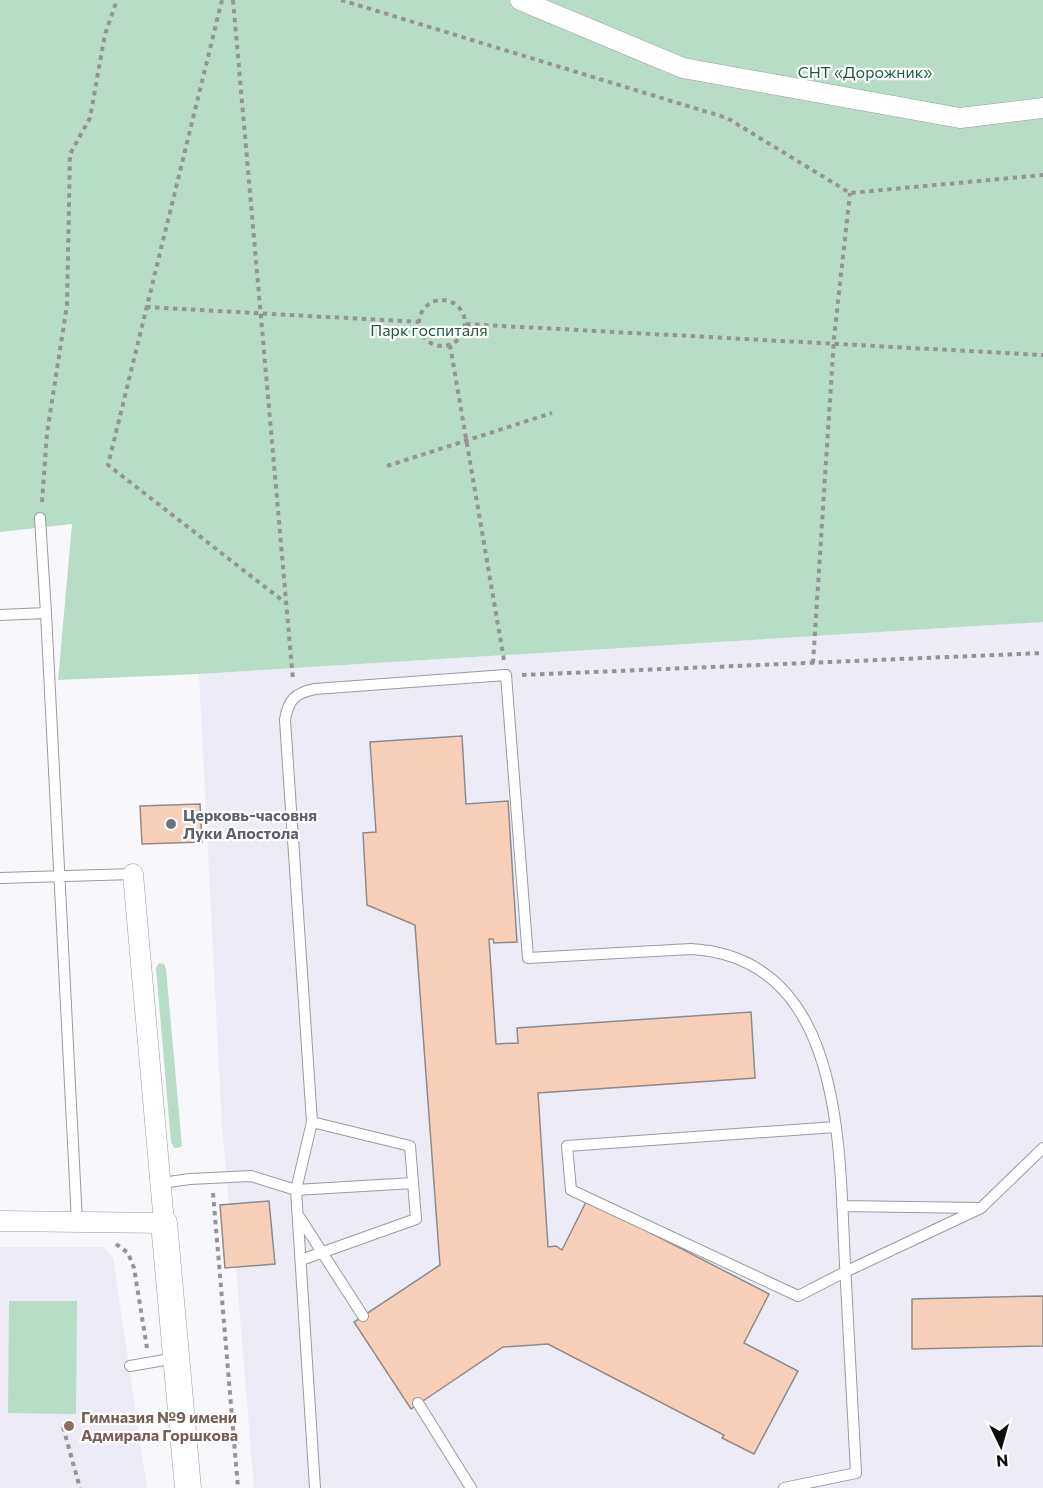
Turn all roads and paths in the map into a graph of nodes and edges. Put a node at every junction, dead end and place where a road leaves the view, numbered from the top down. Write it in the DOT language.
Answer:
graph roads {
  1 [pos="117,0"];
  2 [pos="222,0"];
  3 [pos="233,0"];
  4 [pos="341,0"];
  5 [pos="520,0"];
  6 [pos="1043,108"];
  7 [pos="1043,175"];
  8 [pos="850,193"];
  9 [pos="146,307"];
  10 [pos="262,315"];
  11 [pos="419,322"];
  12 [pos="466,324"];
  13 [pos="834,344"];
  14 [pos="450,345"];
  15 [pos="1043,355"];
  16 [pos="552,413"];
  17 [pos="467,441"];
  18 [pos="387,466"];
  19 [pos="40,518"];
  20 [pos="287,604"];
  21 [pos="46,613"];
  22 [pos="0,615"];
  23 [pos="1043,653"];
  24 [pos="813,663"];
  25 [pos="506,675"];
  26 [pos="295,696"];
  27 [pos="133,874"];
  28 [pos="61,876"];
  29 [pos="0,878"];
  30 [pos="312,1122"];
  31 [pos="836,1127"];
  32 [pos="1043,1148"];
  33 [pos="212,1179"];
  34 [pos="161,1183"];
  35 [pos="413,1183"];
  36 [pos="296,1190"];
  37 [pos="842,1206"];
  38 [pos="981,1208"];
  39 [pos="298,1216"];
  40 [pos="0,1221"];
  41 [pos="77,1222"];
  42 [pos="164,1223"];
  43 [pos="116,1244"];
  44 [pos="322,1252"];
  45 [pos="301,1260"];
  46 [pos="845,1272"];
  47 [pos="363,1316"];
  48 [pos="176,1358"];
  49 [pos="149,1363"];
  50 [pos="130,1366"];
  51 [pos="418,1403"];
  52 [pos="63,1427"];
  53 [pos="80,1488"];
  54 [pos="188,1488"];
  55 [pos="238,1488"];
  56 [pos="315,1488"];
  57 [pos="471,1488"];
  58 [pos="784,1488"];
  1 -- 19 [label="path"];
  2 -- 9 [label="path"];
  3 -- 10 [label="path"];
  4 -- 8 [label="path"];
  5 -- 6 [label="street"];
  7 -- 8 [label="path"];
  8 -- 13 [label="path"];
  9 -- 10 [label="path"];
  9 -- 20 [label="path"];
  10 -- 11 [label="path"];
  10 -- 20 [label="path"];
  11 -- 12 [label="path"];
  11 -- 14 [label="path"];
  12 -- 13 [label="path"];
  12 -- 14 [label="path"];
  13 -- 15 [label="path"];
  13 -- 24 [label="path"];
  14 -- 17 [label="path"];
  16 -- 17 [label="path"];
  17 -- 18 [label="path"];
  17 -- 25 [label="path"];
  19 -- 21 [label="lane"];
  20 -- 26 [label="path"];
  21 -- 22 [label="lane"];
  21 -- 28 [label="lane"];
  23 -- 24 [label="path"];
  24 -- 25 [label="path"];
  25 -- 26 [label="lane"];
  25 -- 31 [label="lane"];
  26 -- 30 [label="lane"];
  27 -- 28 [label="lane"];
  27 -- 34 [label="street"];
  28 -- 29 [label="lane"];
  28 -- 41 [label="lane"];
  30 -- 35 [label="lane"];
  30 -- 36 [label="lane"];
  31 -- 37 [label="lane"];
  31 -- 46 [label="lane"];
  32 -- 38 [label="lane"];
  33 -- 34 [label="lane"];
  33 -- 36 [label="lane"];
  33 -- 55 [label="path"];
  34 -- 42 [label="street"];
  35 -- 36 [label="lane"];
  35 -- 44 [label="lane"];
  36 -- 39 [label="lane"];
  37 -- 38 [label="lane"];
  37 -- 46 [label="lane"];
  38 -- 46 [label="lane"];
  39 -- 44 [label="lane"];
  39 -- 45 [label="lane"];
  40 -- 41 [label="street"];
  41 -- 42 [label="street"];
  42 -- 48 [label="street"];
  43 -- 49 [label="path"];
  44 -- 45 [label="lane"];
  44 -- 47 [label="lane"];
  45 -- 56 [label="lane"];
  46 -- 58 [label="lane"];
  48 -- 49 [label="lane"];
  48 -- 54 [label="street"];
  49 -- 50 [label="lane"];
  51 -- 57 [label="lane"];
  52 -- 53 [label="path"];
}
